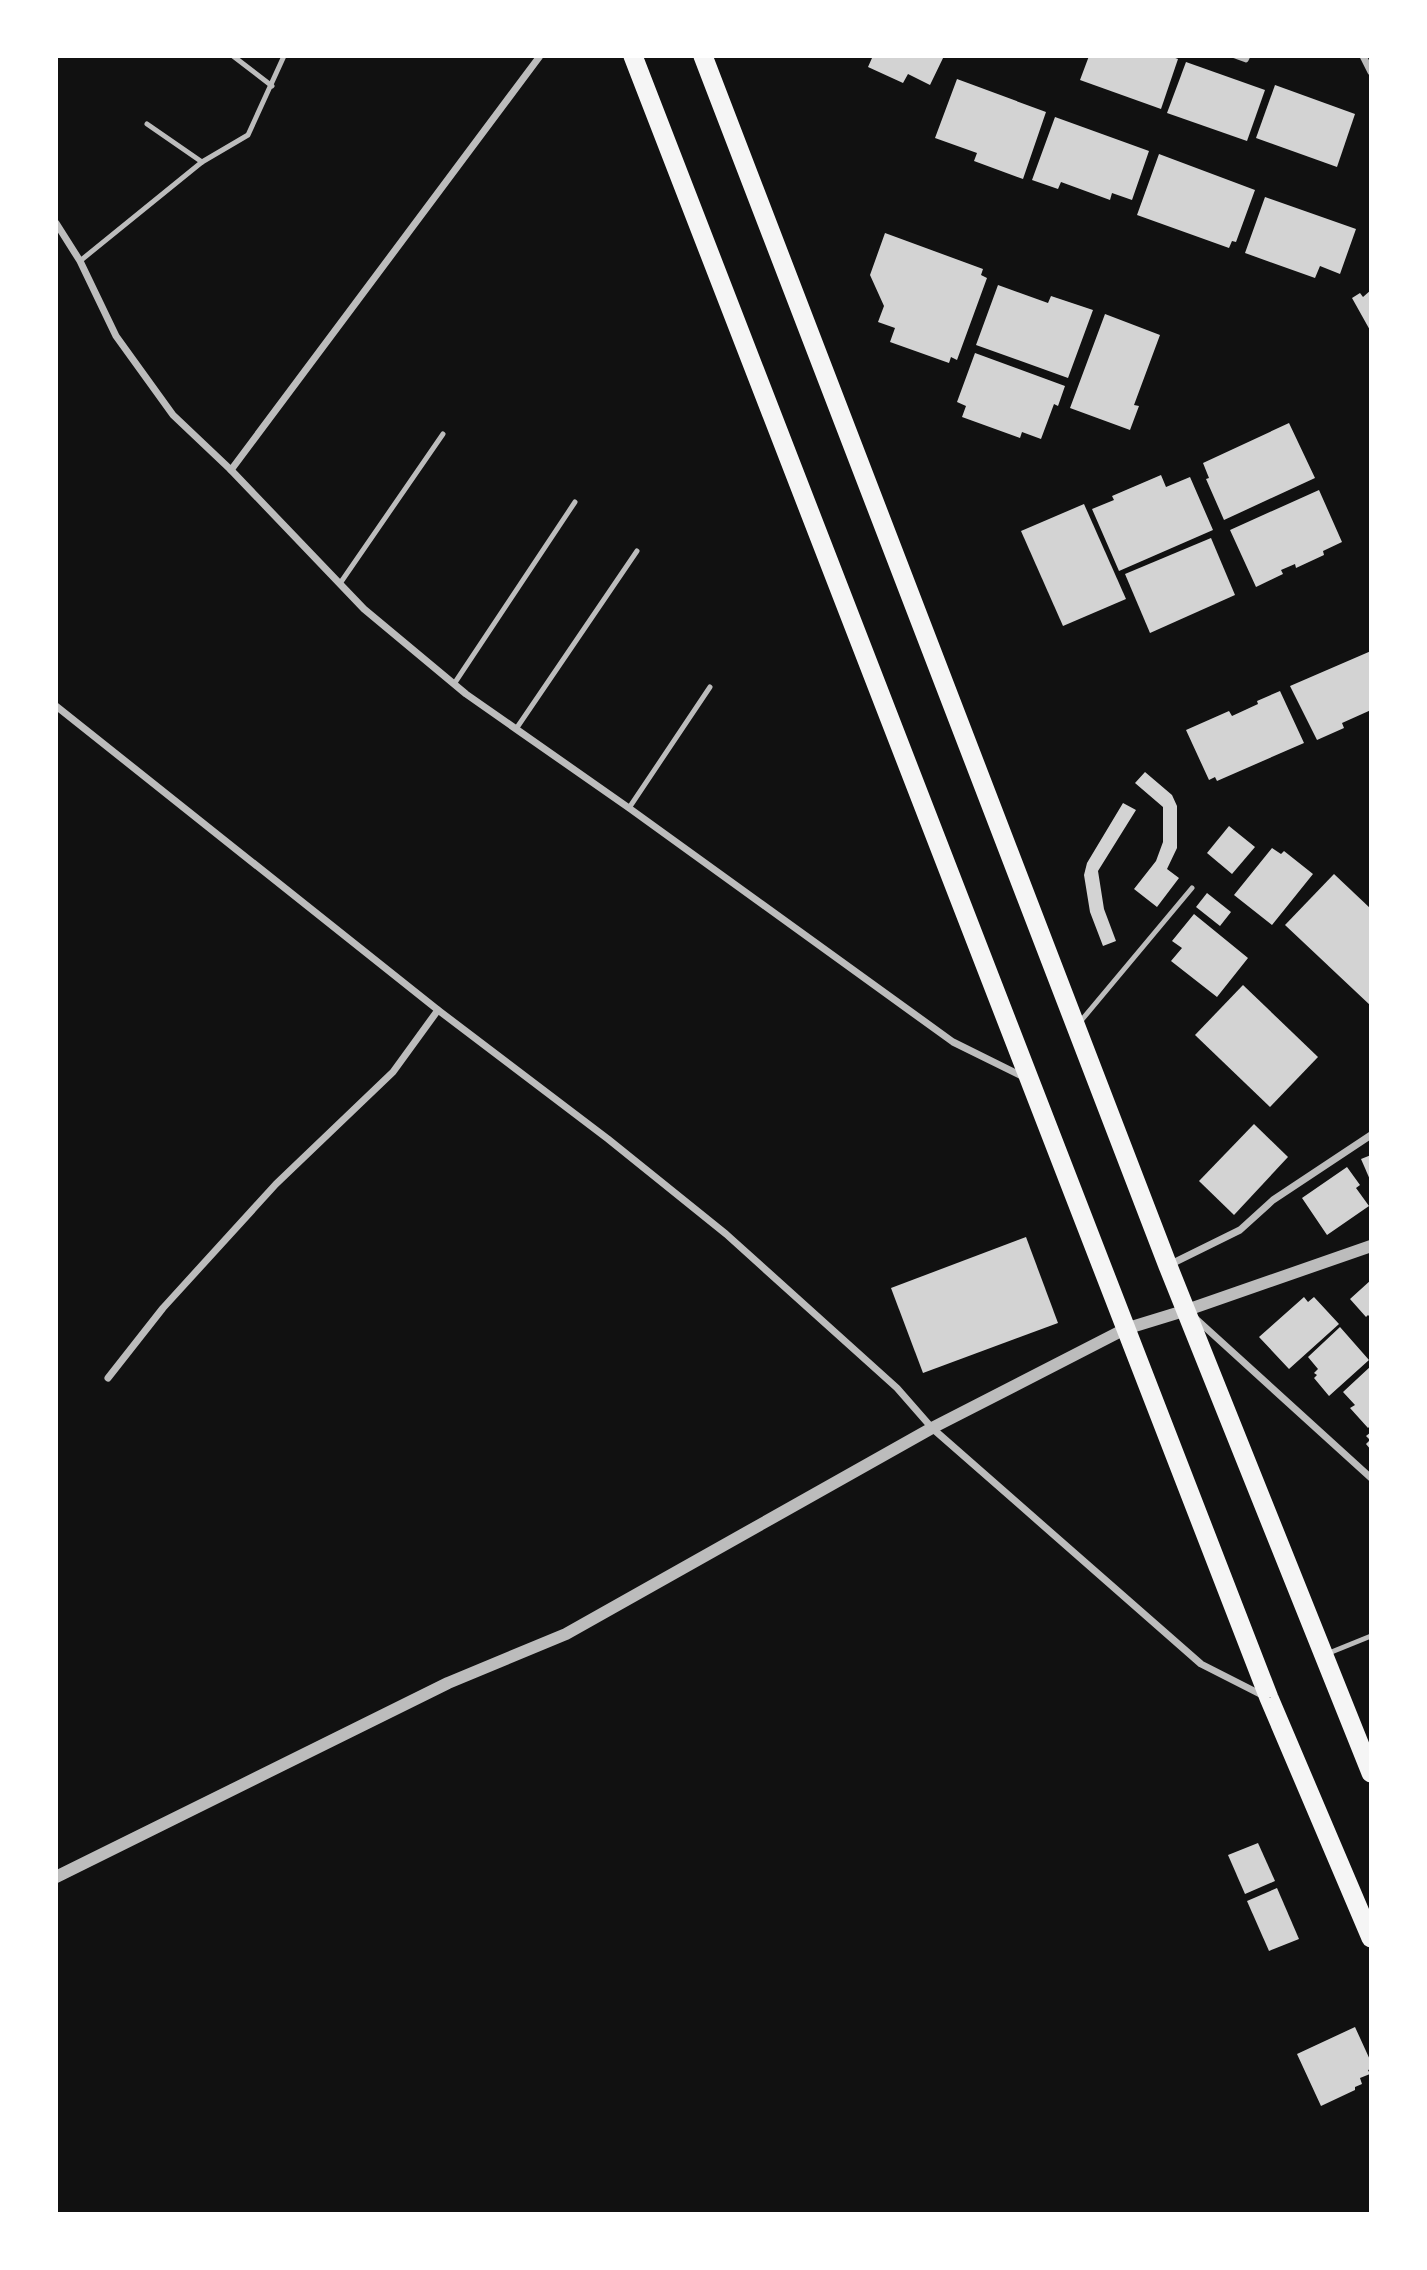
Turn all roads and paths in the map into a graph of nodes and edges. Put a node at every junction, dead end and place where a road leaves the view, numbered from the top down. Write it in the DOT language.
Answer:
graph roads {
  1 [pos="233,56"];
  2 [pos="284,56"];
  3 [pos="540,56"];
  4 [pos="633,56"];
  5 [pos="703,56"];
  6 [pos="1235,56"];
  7 [pos="1248,56"];
  8 [pos="1363,56"];
  9 [pos="1371,72"];
  10 [pos="272,86"];
  11 [pos="146,124"];
  12 [pos="202,162"];
  13 [pos="56,223"];
  14 [pos="80,261"];
  15 [pos="443,434"];
  16 [pos="231,470"];
  17 [pos="575,502"];
  18 [pos="637,551"];
  19 [pos="341,582"];
  20 [pos="454,684"];
  21 [pos="710,687"];
  22 [pos="56,706"];
  23 [pos="516,729"];
  24 [pos="629,808"];
  25 [pos="1192,888"];
  26 [pos="438,1010"];
  27 [pos="1077,1027"];
  28 [pos="1029,1079"];
  29 [pos="1371,1135"];
  30 [pos="1371,1246"];
  31 [pos="1168,1266"];
  32 [pos="1187,1310"];
  33 [pos="1125,1329"];
  34 [pos="108,1378"];
  35 [pos="932,1428"];
  36 [pos="1371,1478"];
  37 [pos="1371,1636"];
  38 [pos="1324,1655"];
  39 [pos="1269,1698"];
  40 [pos="1370,1769"];
  41 [pos="56,1877"];
  42 [pos="1371,1938"];
  1 -- 10 [label="lane"];
  2 -- 10 [label="lane"];
  3 -- 16 [label="street"];
  4 -- 28 [label="highway"];
  5 -- 27 [label="highway"];
  6 -- 7 [label="lane"];
  8 -- 9 [label="street"];
  10 -- 12 [label="lane"];
  11 -- 12 [label="lane"];
  12 -- 14 [label="lane"];
  13 -- 14 [label="street"];
  14 -- 16 [label="street"];
  15 -- 19 [label="lane"];
  16 -- 19 [label="street"];
  17 -- 20 [label="lane"];
  18 -- 23 [label="lane"];
  19 -- 20 [label="street"];
  20 -- 23 [label="street"];
  21 -- 24 [label="lane"];
  22 -- 26 [label="street"];
  23 -- 24 [label="street"];
  24 -- 28 [label="street"];
  25 -- 27 [label="lane"];
  26 -- 34 [label="street"];
  26 -- 35 [label="street"];
  27 -- 31 [label="highway"];
  28 -- 33 [label="highway"];
  29 -- 31 [label="street"];
  30 -- 32 [label="street"];
  31 -- 32 [label="highway"];
  32 -- 33 [label="street"];
  32 -- 36 [label="street"];
  32 -- 38 [label="highway"];
  33 -- 35 [label="street"];
  33 -- 39 [label="highway"];
  35 -- 39 [label="street"];
  35 -- 41 [label="street"];
  37 -- 38 [label="lane"];
  38 -- 40 [label="highway"];
  39 -- 42 [label="highway"];
}
